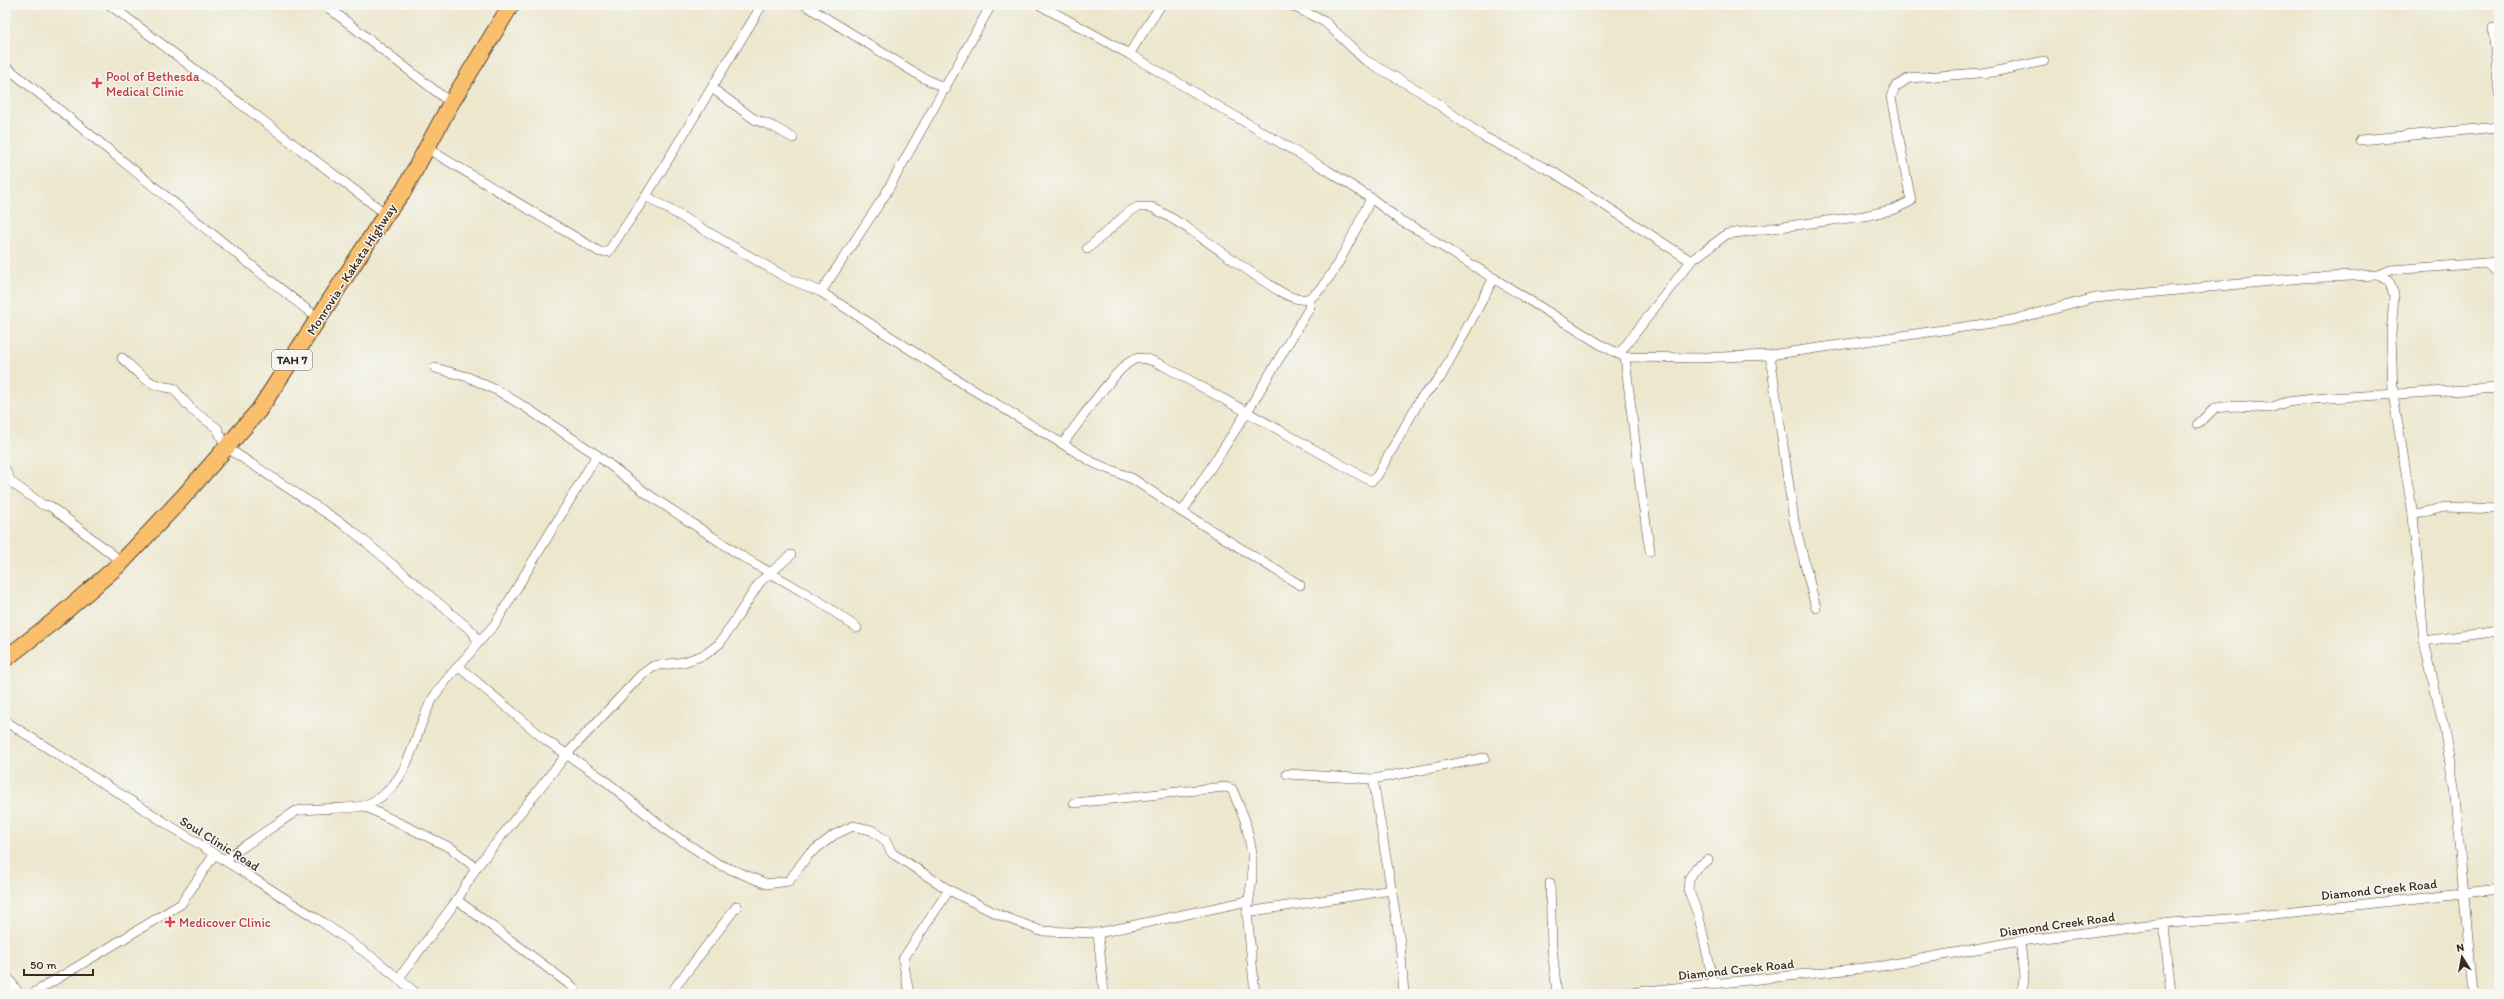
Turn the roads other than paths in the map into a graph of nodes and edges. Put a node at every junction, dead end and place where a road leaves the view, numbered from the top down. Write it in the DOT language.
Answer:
graph roads {
  1 [pos="110,5"];
  2 [pos="325,5"];
  3 [pos="510,5"];
  4 [pos="762,5"];
  5 [pos="805,5"];
  6 [pos="991,5"];
  7 [pos="1040,5"];
  8 [pos="1161,5"];
  9 [pos="1291,5"];
  10 [pos="2493,28"];
  11 [pos="1129,54"];
  12 [pos="2044,61"];
  13 [pos="5,66"];
  14 [pos="712,88"];
  15 [pos="946,89"];
  16 [pos="2499,93"];
  17 [pos="451,103"];
  18 [pos="2499,127"];
  19 [pos="792,138"];
  20 [pos="2360,140"];
  21 [pos="428,149"];
  22 [pos="646,196"];
  23 [pos="1371,198"];
  24 [pos="386,214"];
  25 [pos="1087,249"];
  26 [pos="1691,262"];
  27 [pos="2499,262"];
  28 [pos="2486,263"];
  29 [pos="2499,274"];
  30 [pos="2378,275"];
  31 [pos="1494,278"];
  32 [pos="821,292"];
  33 [pos="1308,299"];
  34 [pos="320,319"];
  35 [pos="1622,355"];
  36 [pos="1770,355"];
  37 [pos="122,358"];
  38 [pos="435,368"];
  39 [pos="2499,388"];
  40 [pos="2393,394"];
  41 [pos="1247,412"];
  42 [pos="2198,424"];
  43 [pos="1063,444"];
  44 [pos="226,448"];
  45 [pos="597,455"];
  46 [pos="5,469"];
  47 [pos="2499,508"];
  48 [pos="1182,512"];
  49 [pos="2413,515"];
  50 [pos="1650,551"];
  51 [pos="790,555"];
  52 [pos="122,562"];
  53 [pos="768,572"];
  54 [pos="1300,585"];
  55 [pos="1816,608"];
  56 [pos="857,628"];
  57 [pos="2499,631"];
  58 [pos="2424,641"];
  59 [pos="478,643"];
  60 [pos="5,659"];
  61 [pos="459,667"];
  62 [pos="5,721"];
  63 [pos="567,754"];
  64 [pos="1485,758"];
  65 [pos="1287,774"];
  66 [pos="1373,779"];
  67 [pos="1074,803"];
  68 [pos="364,806"];
  69 [pos="214,855"];
  70 [pos="224,860"];
  71 [pos="1708,860"];
  72 [pos="476,868"];
  73 [pos="1550,883"];
  74 [pos="2499,889"];
  75 [pos="948,890"];
  76 [pos="1392,890"];
  77 [pos="2465,893"];
  78 [pos="457,900"];
  79 [pos="1248,901"];
  80 [pos="737,906"];
  81 [pos="1247,912"];
  82 [pos="2164,925"];
  83 [pos="1098,933"];
  84 [pos="2020,941"];
  85 [pos="5,973"];
  86 [pos="399,978"];
  87 [pos="1714,985"];
  88 [pos="19,994"];
  89 [pos="32,994"];
  90 [pos="417,994"];
  91 [pos="573,994"];
  92 [pos="670,994"];
  93 [pos="909,994"];
  94 [pos="1104,994"];
  95 [pos="1255,994"];
  96 [pos="1404,994"];
  97 [pos="1557,994"];
  98 [pos="1619,994"];
  99 [pos="2022,994"];
  100 [pos="2171,994"];
  101 [pos="2473,994"];
  1 -- 24 [label="street"];
  2 -- 17 [label="street"];
  3 -- 17 [label="highway, Monrovia - Kakata Highway / TAH 7"];
  4 -- 14 [label="street"];
  5 -- 15 [label="street"];
  6 -- 15 [label="street"];
  7 -- 11 [label="street"];
  8 -- 11 [label="street"];
  9 -- 26 [label="street"];
  10 -- 16 [label="street"];
  11 -- 23 [label="street"];
  12 -- 26 [label="street"];
  13 -- 34 [label="street"];
  14 -- 19 [label="street"];
  14 -- 22 [label="street"];
  15 -- 32 [label="street"];
  17 -- 21 [label="highway, Monrovia - Kakata Highway / TAH 7"];
  18 -- 20 [label="street"];
  21 -- 22 [label="street"];
  21 -- 24 [label="highway, Monrovia - Kakata Highway / TAH 7"];
  22 -- 32 [label="street"];
  23 -- 31 [label="street"];
  23 -- 33 [label="street"];
  24 -- 34 [label="highway, Monrovia - Kakata Highway / TAH 7"];
  25 -- 33 [label="street"];
  26 -- 35 [label="street"];
  27 -- 28 [label="street"];
  28 -- 29 [label="street"];
  28 -- 30 [label="street"];
  30 -- 36 [label="street"];
  30 -- 40 [label="street"];
  31 -- 35 [label="street"];
  31 -- 41 [label="street"];
  32 -- 43 [label="street"];
  33 -- 41 [label="street"];
  34 -- 44 [label="highway, Monrovia - Kakata Highway / TAH 7"];
  35 -- 36 [label="street"];
  35 -- 50 [label="street"];
  36 -- 55 [label="street"];
  37 -- 44 [label="street"];
  38 -- 45 [label="street"];
  39 -- 40 [label="street"];
  40 -- 42 [label="street"];
  40 -- 49 [label="street"];
  41 -- 43 [label="street"];
  41 -- 48 [label="street"];
  43 -- 48 [label="street"];
  44 -- 52 [label="highway, Monrovia - Kakata Highway / TAH 7"];
  44 -- 59 [label="street"];
  45 -- 53 [label="street"];
  45 -- 59 [label="street"];
  46 -- 52 [label="street"];
  47 -- 49 [label="street"];
  48 -- 54 [label="street"];
  49 -- 58 [label="street"];
  51 -- 53 [label="street"];
  52 -- 60 [label="highway, Monrovia - Kakata Highway / TAH 7"];
  53 -- 56 [label="street"];
  53 -- 63 [label="street"];
  57 -- 58 [label="street"];
  58 -- 77 [label="street"];
  59 -- 61 [label="street"];
  61 -- 63 [label="street"];
  61 -- 68 [label="street"];
  62 -- 69 [label="street, Soul Clinic Road"];
  63 -- 72 [label="street"];
  63 -- 75 [label="street"];
  64 -- 66 [label="street"];
  65 -- 66 [label="street"];
  66 -- 76 [label="street"];
  67 -- 79 [label="street"];
  68 -- 70 [label="street"];
  68 -- 72 [label="street"];
  69 -- 70 [label="street, Soul Clinic Road"];
  69 -- 89 [label="street"];
  70 -- 86 [label="street, Soul Clinic Road"];
  71 -- 87 [label="street"];
  72 -- 78 [label="street"];
  73 -- 97 [label="street"];
  74 -- 77 [label="street, Diamond Creek Road"];
  75 -- 83 [label="street"];
  75 -- 93 [label="street"];
  76 -- 81 [label="street"];
  76 -- 96 [label="street"];
  77 -- 82 [label="street, Diamond Creek Road"];
  77 -- 101 [label="street"];
  78 -- 86 [label="street"];
  78 -- 91 [label="street"];
  79 -- 81 [label="street"];
  79 -- 83 [label="street"];
  80 -- 92 [label="street"];
  81 -- 95 [label="street"];
  82 -- 84 [label="street, Diamond Creek Road"];
  82 -- 100 [label="street"];
  83 -- 94 [label="street"];
  84 -- 87 [label="street, Diamond Creek Road"];
  84 -- 99 [label="street"];
  85 -- 88 [label="street"];
  86 -- 90 [label="street, Soul Clinic Road"];
  87 -- 98 [label="street, Diamond Creek Road"];
}
